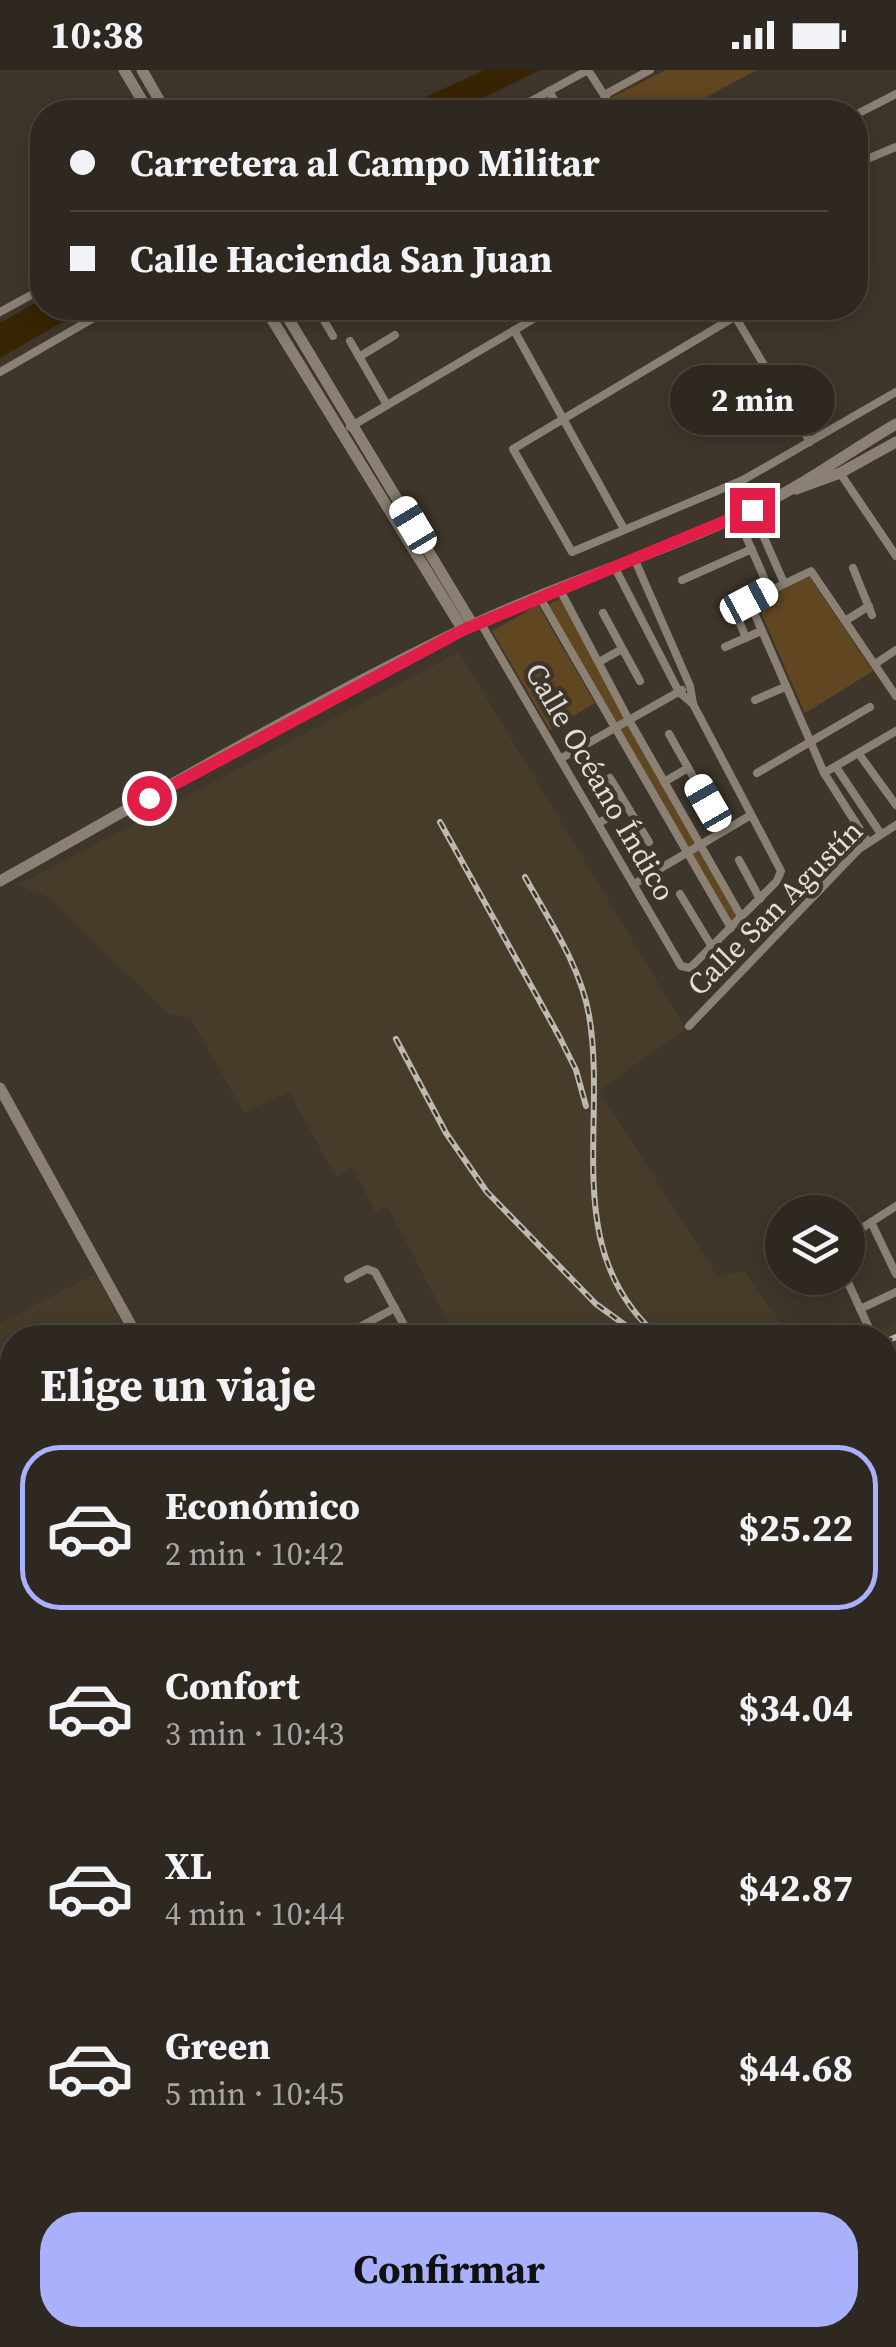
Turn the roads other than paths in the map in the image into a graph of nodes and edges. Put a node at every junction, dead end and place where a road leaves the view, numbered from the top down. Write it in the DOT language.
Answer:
graph roads {
  1 [pos="124,70"];
  2 [pos="142,70"];
  3 [pos="650,70"];
  4 [pos="549,92"];
  5 [pos="896,94"];
  6 [pos="604,95"];
  7 [pos="142,100"];
  8 [pos="159,100"];
  9 [pos="534,100"];
  10 [pos="554,100"];
  11 [pos="607,100"];
  12 [pos="868,109"];
  13 [pos="896,147"];
  14 [pos="868,159"];
  15 [pos="30,296"];
  16 [pos="0,312"];
  17 [pos="90,320"];
  18 [pos="272,320"];
  19 [pos="288,320"];
  20 [pos="323,320"];
  21 [pos="531,320"];
  22 [pos="720,320"];
  23 [pos="738,320"];
  24 [pos="514,330"];
  25 [pos="395,334"];
  26 [pos="333,336"];
  27 [pos="350,341"];
  28 [pos="359,357"];
  29 [pos="0,372"];
  30 [pos="896,392"];
  31 [pos="387,405"];
  32 [pos="564,420"];
  33 [pos="896,424"];
  34 [pos="347,429"];
  35 [pos="810,442"];
  36 [pos="896,442"];
  37 [pos="832,462"];
  38 [pos="840,473"];
  39 [pos="792,489"];
  40 [pos="752,510"];
  41 [pos="737,516"];
  42 [pos="624,530"];
  43 [pos="752,550"];
  44 [pos="896,556"];
  45 [pos="634,558"];
  46 [pos="614,566"];
  47 [pos="853,568"];
  48 [pos="682,580"];
  49 [pos="784,583"];
  50 [pos="559,588"];
  51 [pos="770,590"];
  52 [pos="539,596"];
  53 [pos="734,606"];
  54 [pos="603,613"];
  55 [pos="845,621"];
  56 [pos="472,626"];
  57 [pos="761,632"];
  58 [pos="746,638"];
  59 [pos="725,647"];
  60 [pos="622,649"];
  61 [pos="896,650"];
  62 [pos="599,662"];
  63 [pos="875,664"];
  64 [pos="640,681"];
  65 [pos="690,686"];
  66 [pos="785,687"];
  67 [pos="894,690"];
  68 [pos="679,692"];
  69 [pos="755,700"];
  70 [pos="693,704"];
  71 [pos="870,707"];
  72 [pos="629,720"];
  73 [pos="614,729"];
  74 [pos="896,732"];
  75 [pos="669,734"];
  76 [pos="810,741"];
  77 [pos="859,754"];
  78 [pos="560,759"];
  79 [pos="836,766"];
  80 [pos="688,768"];
  81 [pos="824,773"];
  82 [pos="757,774"];
  83 [pos="610,778"];
  84 [pos="664,782"];
  85 [pos="708,803"];
  86 [pos="627,806"];
  87 [pos="896,806"];
  88 [pos="751,814"];
  89 [pos="598,823"];
  90 [pos="896,825"];
  91 [pos="881,834"];
  92 [pos="649,842"];
  93 [pos="868,842"];
  94 [pos="700,844"];
  95 [pos="687,852"];
  96 [pos="739,860"];
  97 [pos="0,881"];
  98 [pos="634,884"];
  99 [pos="680,894"];
  100 [pos="760,899"];
  101 [pos="742,918"];
  102 [pos="731,928"];
  103 [pos="712,947"];
  104 [pos="689,1026"];
  105 [pos="0,1088"];
  106 [pos="896,1206"];
  107 [pos="870,1222"];
  108 [pos="865,1225"];
  109 [pos="896,1274"];
  110 [pos="348,1279"];
  111 [pos="896,1292"];
  112 [pos="854,1295"];
  113 [pos="395,1308"];
  114 [pos="860,1309"];
  115 [pos="131,1325"];
  116 [pos="363,1325"];
  117 [pos="404,1325"];
  118 [pos="868,1325"];
  1 -- 7 [label="main road"];
  2 -- 8 [label="main road"];
  3 -- 6 [label="street"];
  4 -- 6 [label="street"];
  4 -- 9 [label="street"];
  4 -- 10 [label="street"];
  5 -- 12 [label="street"];
  6 -- 11 [label="street"];
  13 -- 14 [label="street"];
  15 -- 16 [label="street"];
  17 -- 29 [label="street"];
  18 -- 34 [label="main road"];
  19 -- 34 [label="main road"];
  20 -- 26 [label="street"];
  21 -- 24 [label="street"];
  22 -- 32 [label="street"];
  23 -- 35 [label="street"];
  24 -- 31 [label="street"];
  24 -- 32 [label="street"];
  25 -- 28 [label="street"];
  27 -- 28 [label="street"];
  28 -- 31 [label="street"];
  30 -- 35 [label="street"];
  31 -- 34 [label="street"];
  32 -- 42 [label="street"];
  32 -- 42 [label="street"];
  33 -- 37 [label="main road"];
  34 -- 56 [label="main road"];
  35 -- 42 [label="street"];
  36 -- 38 [label="main road"];
  37 -- 38 [label="street"];
  37 -- 39 [label="main road"];
  38 -- 39 [label="main road"];
  38 -- 44 [label="street"];
  39 -- 40 [label="main road"];
  40 -- 41 [label="main road"];
  40 -- 49 [label="street"];
  41 -- 43 [label="street"];
  41 -- 45 [label="main road"];
  43 -- 48 [label="street"];
  43 -- 51 [label="street"];
  45 -- 46 [label="main road"];
  45 -- 65 [label="street"];
  46 -- 50 [label="main road"];
  46 -- 68 [label="street"];
  47 -- 55 [label="street"];
  49 -- 51 [label="street"];
  49 -- 55 [label="street"];
  50 -- 52 [label="main road"];
  50 -- 62 [label="street"];
  51 -- 57 [label="street"];
  52 -- 56 [label="main road"];
  52 -- 73 [label="street"];
  53 -- 58 [label="street"];
  54 -- 60 [label="street"];
  55 -- 63 [label="street"];
  56 -- 78 [label="street, Calle Océano Índico"];
  56 -- 97 [label="main road"];
  57 -- 58 [label="street"];
  57 -- 66 [label="street"];
  58 -- 59 [label="street"];
  60 -- 62 [label="street"];
  60 -- 64 [label="street"];
  61 -- 63 [label="street"];
  62 -- 72 [label="street"];
  63 -- 67 [label="street"];
  65 -- 68 [label="street"];
  65 -- 70 [label="street"];
  66 -- 69 [label="street"];
  66 -- 76 [label="street"];
  68 -- 70 [label="street"];
  68 -- 72 [label="street"];
  70 -- 88 [label="street"];
  71 -- 76 [label="street"];
  72 -- 73 [label="street"];
  72 -- 84 [label="street"];
  73 -- 78 [label="street"];
  73 -- 95 [label="street"];
  74 -- 77 [label="street"];
  75 -- 80 [label="street"];
  76 -- 81 [label="street"];
  76 -- 82 [label="street"];
  77 -- 79 [label="street"];
  77 -- 87 [label="street"];
  78 -- 89 [label="street, Calle Océano Índico"];
  79 -- 81 [label="street"];
  79 -- 91 [label="street"];
  80 -- 84 [label="street"];
  80 -- 85 [label="street"];
  81 -- 93 [label="street"];
  83 -- 86 [label="street"];
  84 -- 94 [label="street"];
  86 -- 89 [label="street"];
  86 -- 92 [label="street"];
  88 -- 94 [label="street"];
  88 -- 100 [label="street"];
  89 -- 98 [label="street, Calle Océano Índico"];
  90 -- 91 [label="street, Calle San Agustín"];
  91 -- 93 [label="street, Calle San Agustín"];
  93 -- 104 [label="street, Calle San Agustín"];
  94 -- 95 [label="street"];
  94 -- 101 [label="street"];
  95 -- 98 [label="street"];
  95 -- 102 [label="street"];
  96 -- 100 [label="street"];
  98 -- 103 [label="street, Calle Océano Índico"];
  99 -- 103 [label="street"];
  100 -- 101 [label="street"];
  101 -- 102 [label="street"];
  102 -- 103 [label="street"];
  105 -- 115 [label="main road"];
  106 -- 107 [label="street"];
  107 -- 108 [label="street"];
  107 -- 109 [label="street"];
  110 -- 113 [label="street"];
  111 -- 114 [label="street"];
  112 -- 114 [label="street"];
  113 -- 116 [label="street"];
  113 -- 117 [label="street"];
  114 -- 118 [label="street"];
}
